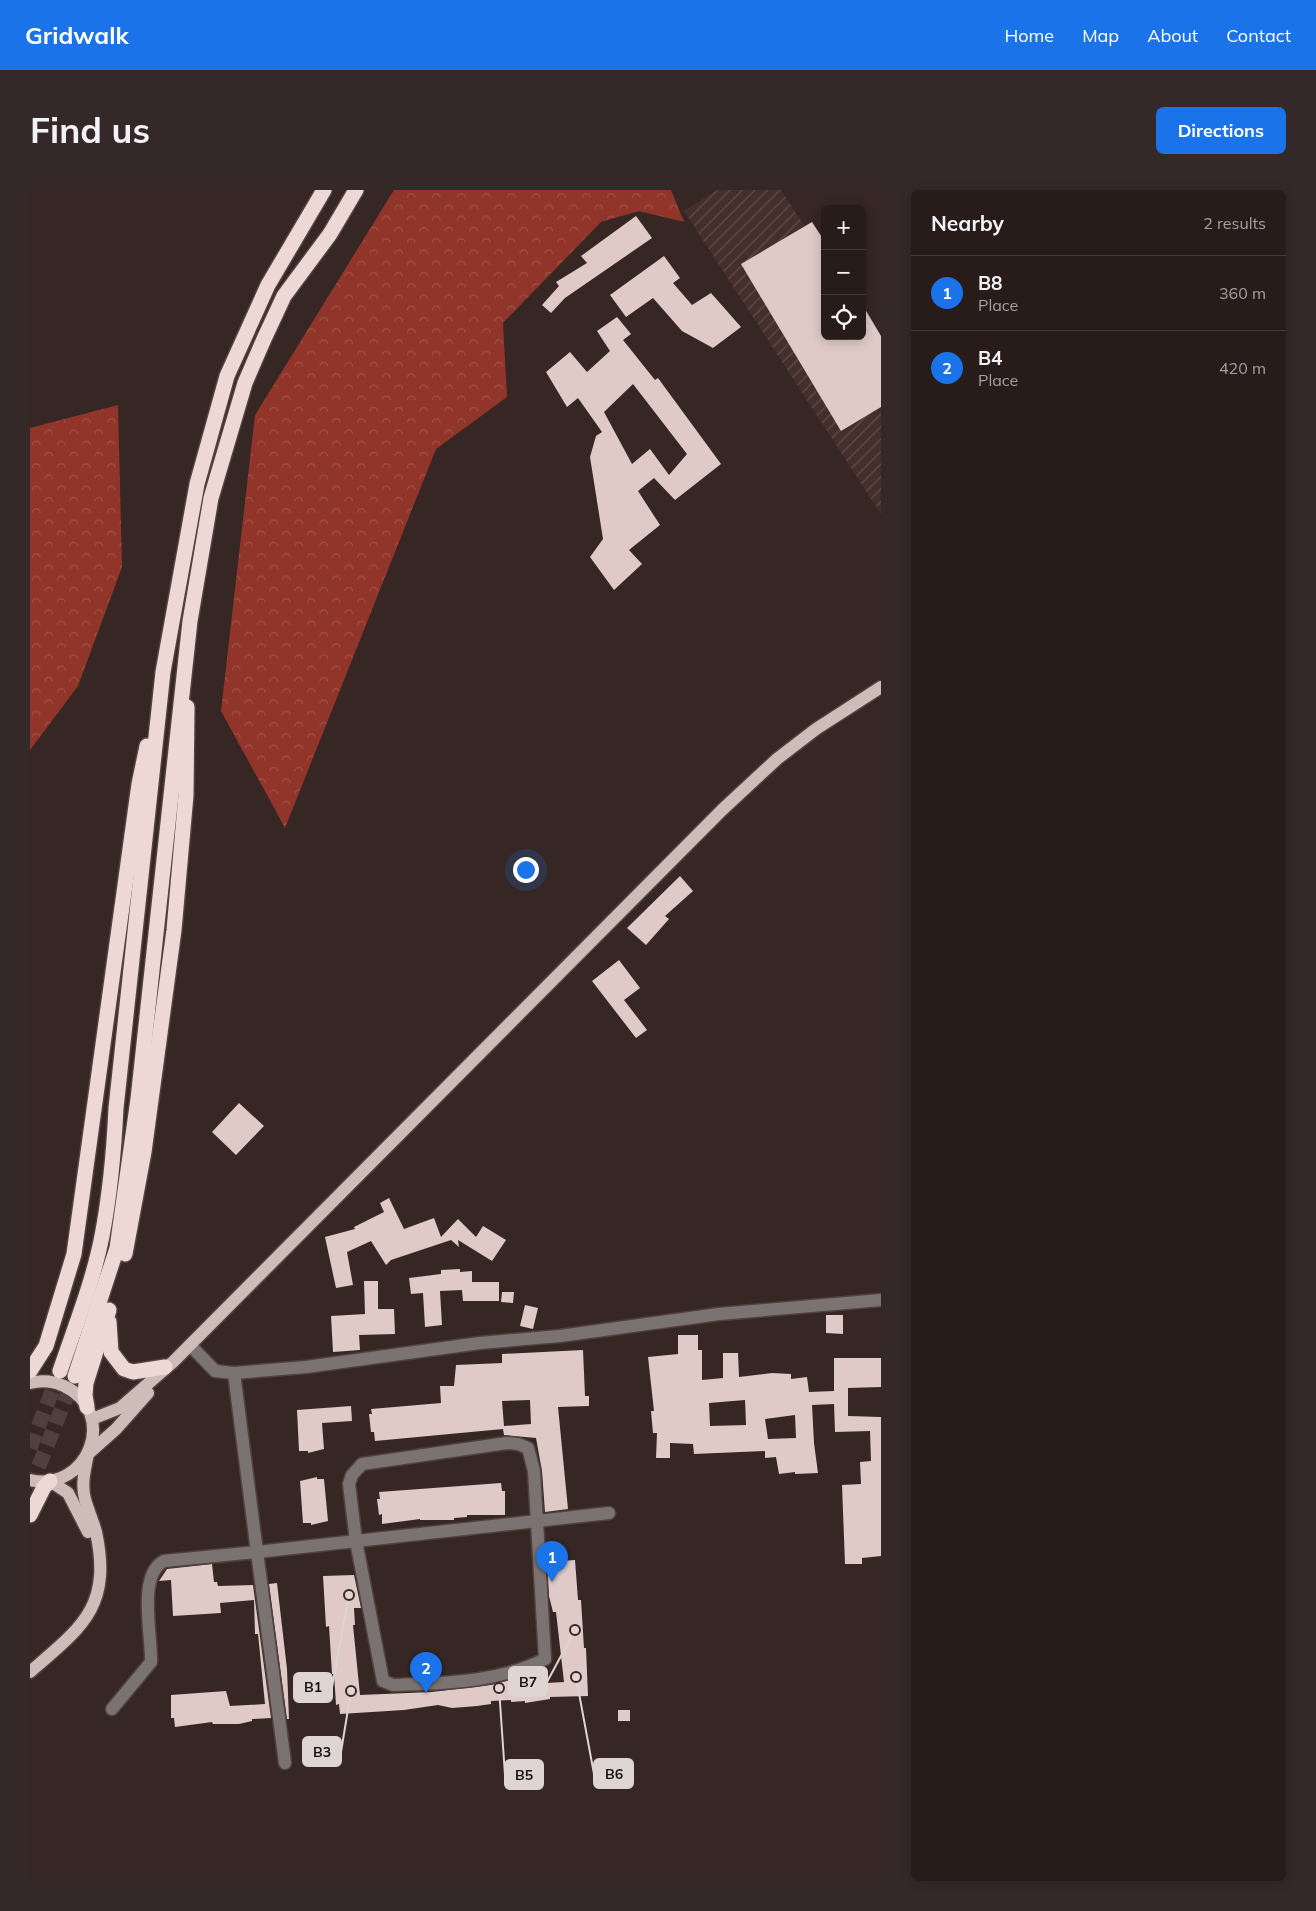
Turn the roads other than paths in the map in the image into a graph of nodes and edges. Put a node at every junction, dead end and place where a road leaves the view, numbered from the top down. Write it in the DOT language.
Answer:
graph roads {
  1 [pos="324,190"];
  2 [pos="356,190"];
  3 [pos="187,646"];
  4 [pos="163,672"];
  5 [pos="881,688"];
  6 [pos="881,1300"];
  7 [pos="110,1307"];
  8 [pos="190,1345"];
  9 [pos="169,1365"];
  10 [pos="30,1371"];
  11 [pos="60,1371"];
  12 [pos="234,1373"];
  13 [pos="75,1376"];
  14 [pos="30,1383"];
  15 [pos="89,1413"];
  16 [pos="88,1454"];
  17 [pos="30,1480"];
  18 [pos="50,1481"];
  19 [pos="609,1513"];
  20 [pos="30,1515"];
  21 [pos="537,1521"];
  22 [pos="356,1541"];
  23 [pos="257,1552"];
  24 [pos="99,1558"];
  25 [pos="30,1672"];
  26 [pos="112,1709"];
  27 [pos="286,1763"];
  1 -- 4 [label="highway"];
  2 -- 3 [label="highway"];
  3 -- 7 [label="highway"];
  3 -- 13 [label="highway"];
  4 -- 10 [label="highway"];
  4 -- 11 [label="highway"];
  5 -- 8 [label="main road"];
  6 -- 12 [label="street"];
  7 -- 9 [label="highway"];
  7 -- 15 [label="highway"];
  8 -- 9 [label="main road"];
  8 -- 12 [label="street"];
  9 -- 15 [label="main road"];
  9 -- 16 [label="main road"];
  12 -- 23 [label="street"];
  14 -- 15 [label="main road"];
  15 -- 16 [label="main road"];
  16 -- 18 [label="main road"];
  16 -- 24 [label="main road"];
  17 -- 18 [label="main road"];
  18 -- 20 [label="highway"];
  18 -- 24 [label="main road"];
  19 -- 21 [label="street"];
  21 -- 22 [label="street"];
  21 -- 22 [label="street"];
  21 -- 22 [label="street"];
  22 -- 23 [label="street"];
  23 -- 26 [label="street"];
  23 -- 27 [label="street"];
  24 -- 25 [label="main road"];
}
